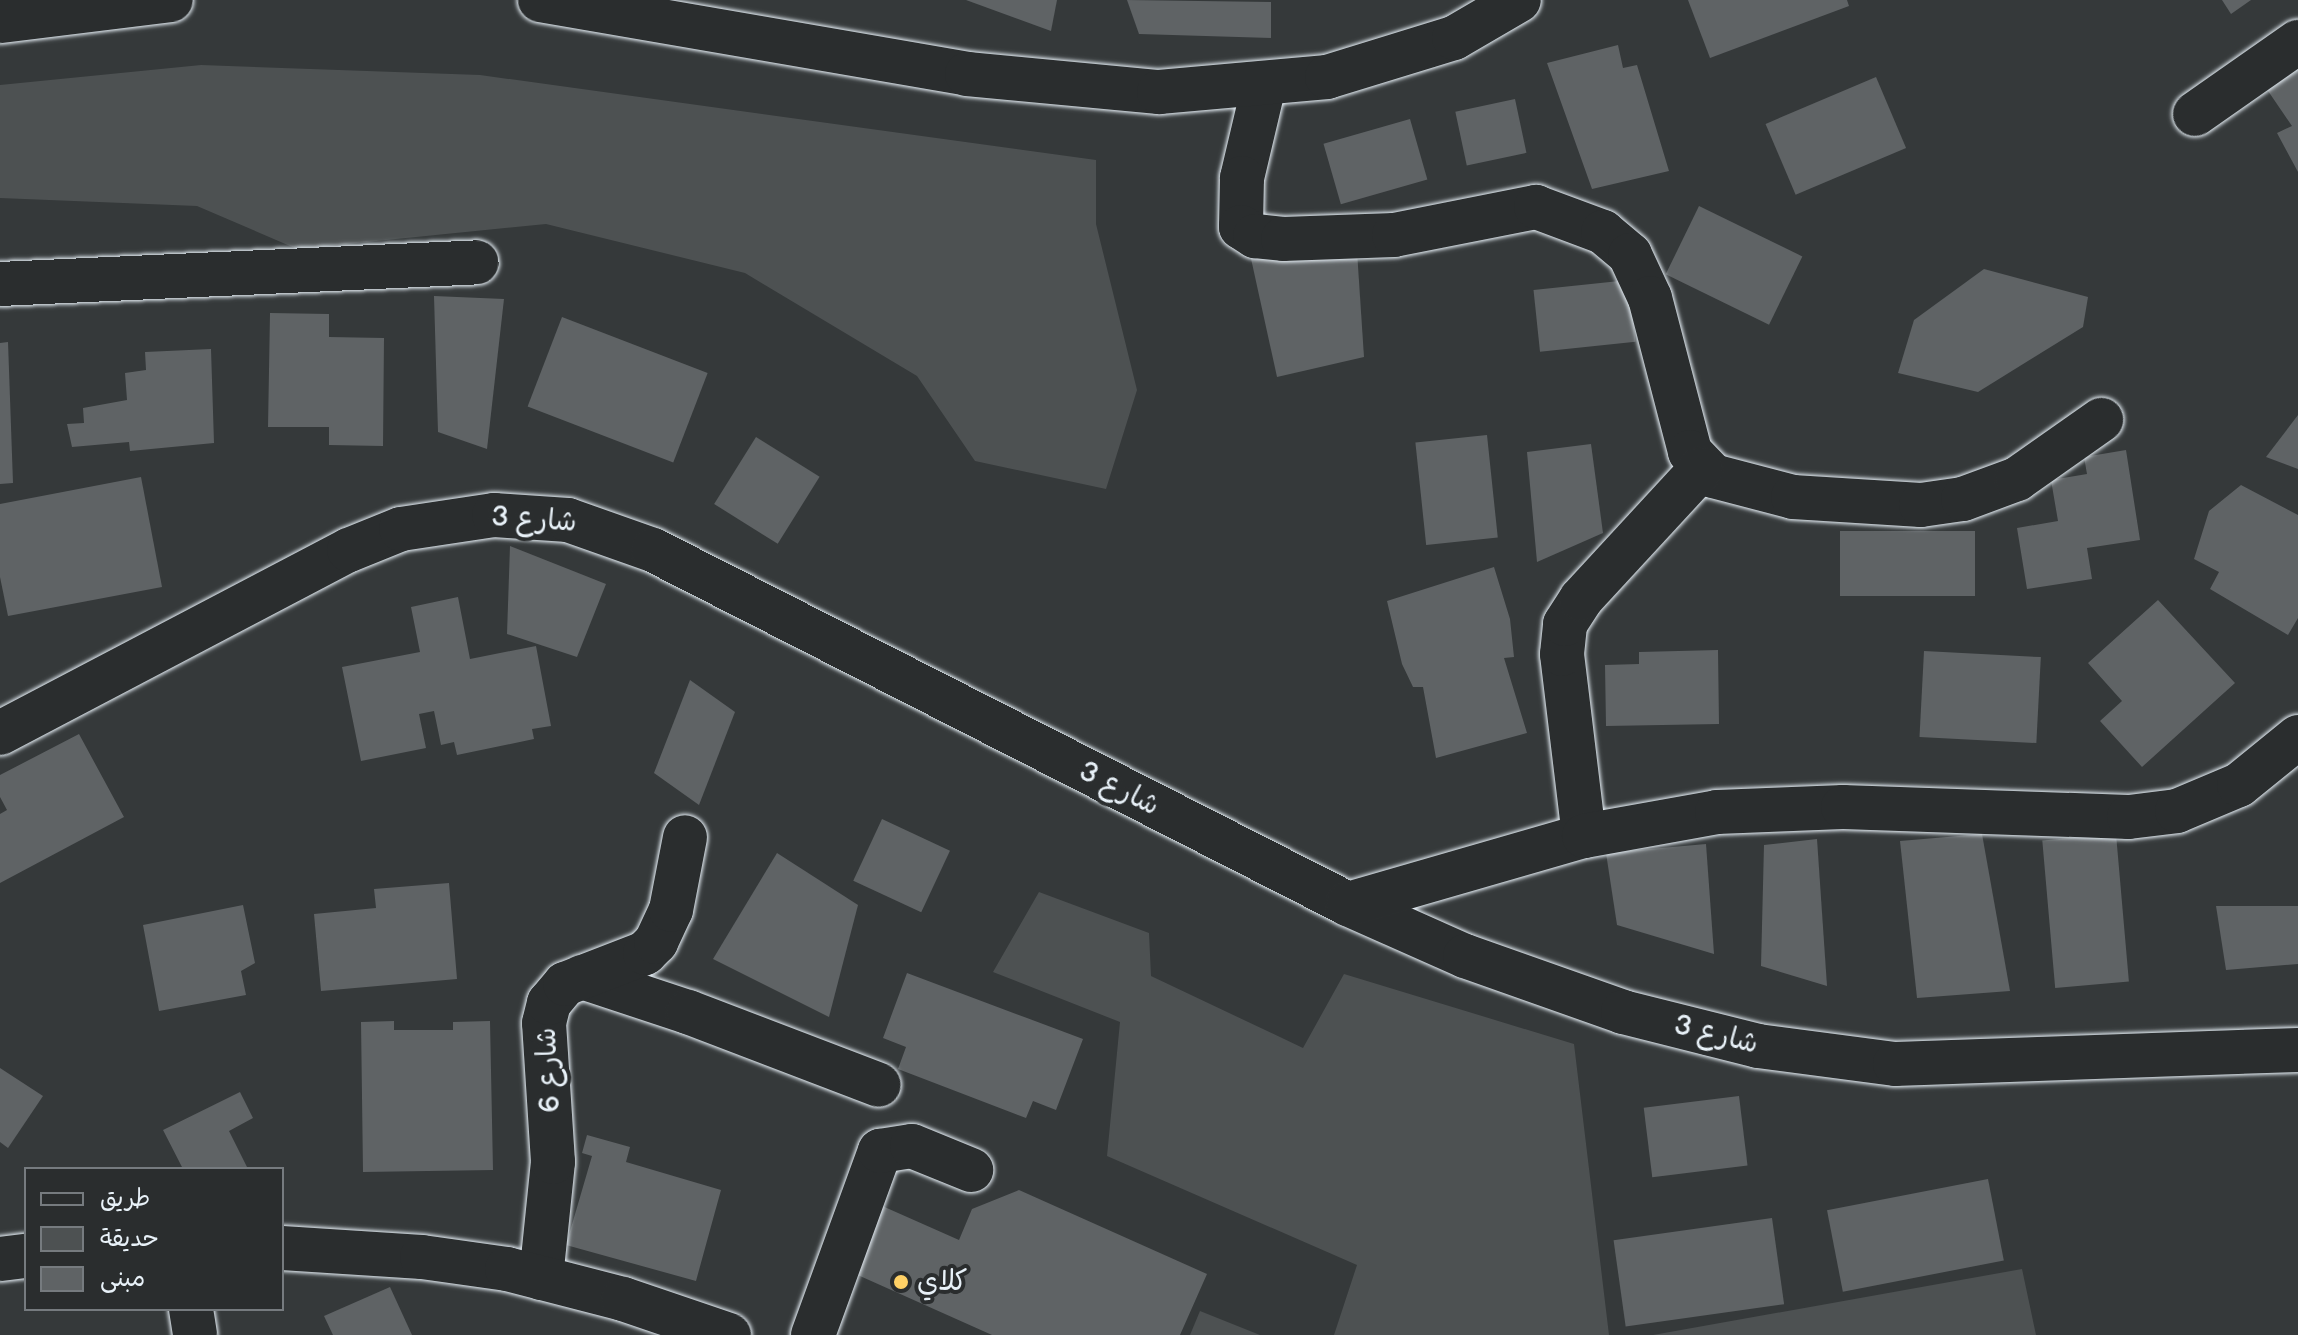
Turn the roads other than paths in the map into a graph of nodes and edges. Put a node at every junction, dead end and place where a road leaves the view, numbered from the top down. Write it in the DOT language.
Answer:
graph roads {
  1 [pos="171,0"];
  2 [pos="540,0"];
  3 [pos="1519,0"];
  4 [pos="0,21"];
  5 [pos="2298,42"];
  6 [pos="1264,85"];
  7 [pos="2195,114"];
  8 [pos="476,262"];
  9 [pos="0,284"];
  10 [pos="2101,420"];
  11 [pos="1701,469"];
  12 [pos="0,733"];
  13 [pos="2298,737"];
  14 [pos="1584,836"];
  15 [pos="685,837"];
  16 [pos="1348,904"];
  17 [pos="582,977"];
  18 [pos="2298,1050"];
  19 [pos="879,1085"];
  20 [pos="971,1170"];
  21 [pos="284,1248"];
  22 [pos="24,1256"];
  23 [pos="0,1259"];
  24 [pos="541,1278"];
  25 [pos="191,1311"];
  26 [pos="195,1335"];
  27 [pos="729,1335"];
  28 [pos="813,1335"];
  1 -- 4 [label="main road"];
  2 -- 6 [label="main road"];
  3 -- 6 [label="main road"];
  5 -- 7 [label="main road"];
  6 -- 11 [label="main road"];
  8 -- 9 [label="main road"];
  10 -- 11 [label="main road"];
  11 -- 14 [label="main road"];
  12 -- 16 [label="main road, شارع 3"];
  13 -- 14 [label="main road"];
  14 -- 16 [label="main road"];
  15 -- 17 [label="main road, شارع 6"];
  16 -- 18 [label="main road, شارع 3"];
  17 -- 19 [label="main road"];
  17 -- 24 [label="main road, شارع 6"];
  20 -- 28 [label="main road"];
  21 -- 24 [label="main road"];
  22 -- 23 [label="main road"];
  24 -- 27 [label="main road"];
  25 -- 26 [label="main road"];
}
